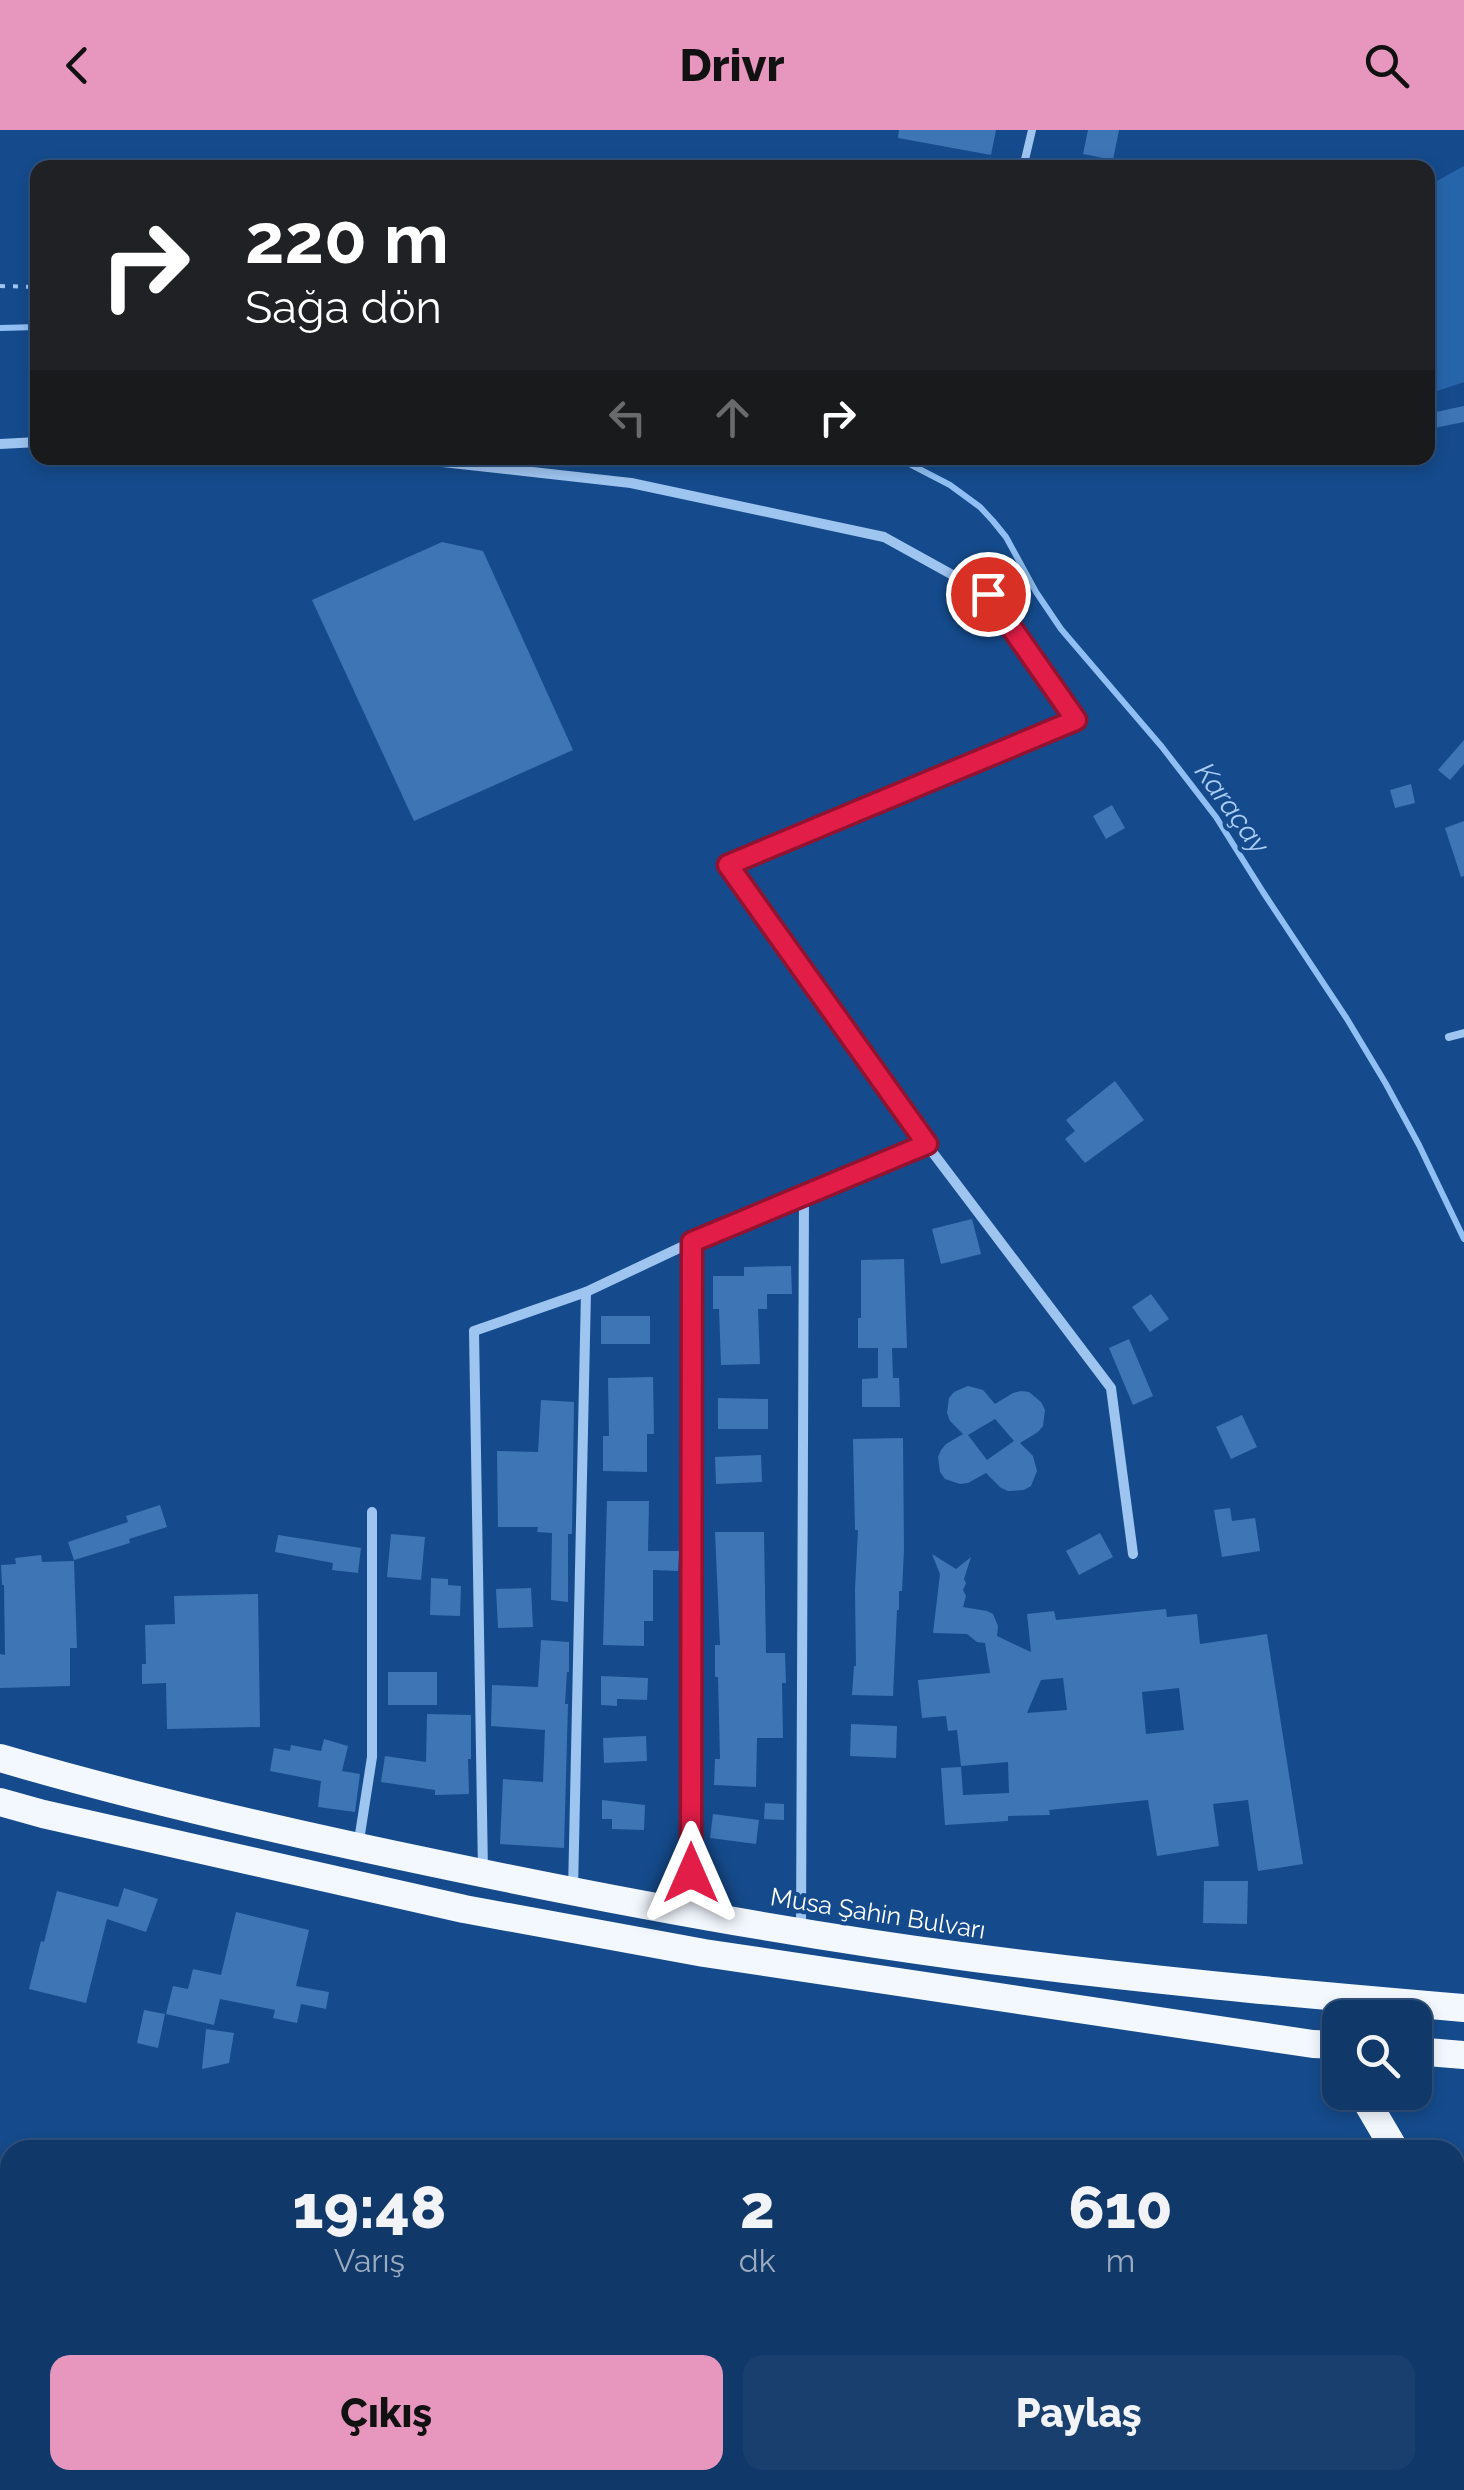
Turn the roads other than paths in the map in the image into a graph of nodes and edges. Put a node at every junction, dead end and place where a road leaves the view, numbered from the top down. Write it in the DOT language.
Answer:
graph roads {
  1 [pos="1032,130"];
  2 [pos="1025,160"];
  3 [pos="30,442"];
  4 [pos="0,444"];
  5 [pos="469,465"];
  6 [pos="1464,1033"];
  7 [pos="1448,1038"];
  8 [pos="927,1144"];
  9 [pos="804,1197"];
  10 [pos="692,1242"];
  11 [pos="586,1292"];
  12 [pos="372,1512"];
  13 [pos="1133,1554"];
  14 [pos="0,1758"];
  15 [pos="0,1802"];
  16 [pos="358,1848"];
  17 [pos="483,1874"];
  18 [pos="573,1892"];
  19 [pos="690,1913"];
  20 [pos="801,1933"];
  21 [pos="1464,2008"];
  22 [pos="1322,2044"];
  23 [pos="1432,2052"];
  24 [pos="1464,2055"];
  25 [pos="1372,2110"];
  26 [pos="1389,2140"];
  1 -- 2 [label="lane"];
  3 -- 4 [label="street"];
  5 -- 8 [label="street"];
  6 -- 7 [label="lane"];
  8 -- 9 [label="street"];
  8 -- 13 [label="street"];
  9 -- 10 [label="street"];
  9 -- 20 [label="street"];
  10 -- 11 [label="street"];
  10 -- 19 [label="street"];
  11 -- 17 [label="street"];
  11 -- 18 [label="street"];
  12 -- 16 [label="street"];
  14 -- 16 [label="highway, Musa Şahin Bulvarı"];
  15 -- 22 [label="highway"];
  16 -- 17 [label="highway, Musa Şahin Bulvarı"];
  17 -- 18 [label="highway, Musa Şahin Bulvarı"];
  18 -- 19 [label="highway, Musa Şahin Bulvarı"];
  19 -- 20 [label="highway, Musa Şahin Bulvarı"];
  20 -- 21 [label="highway, Musa Şahin Bulvarı"];
  23 -- 24 [label="highway"];
  25 -- 26 [label="highway"];
}
